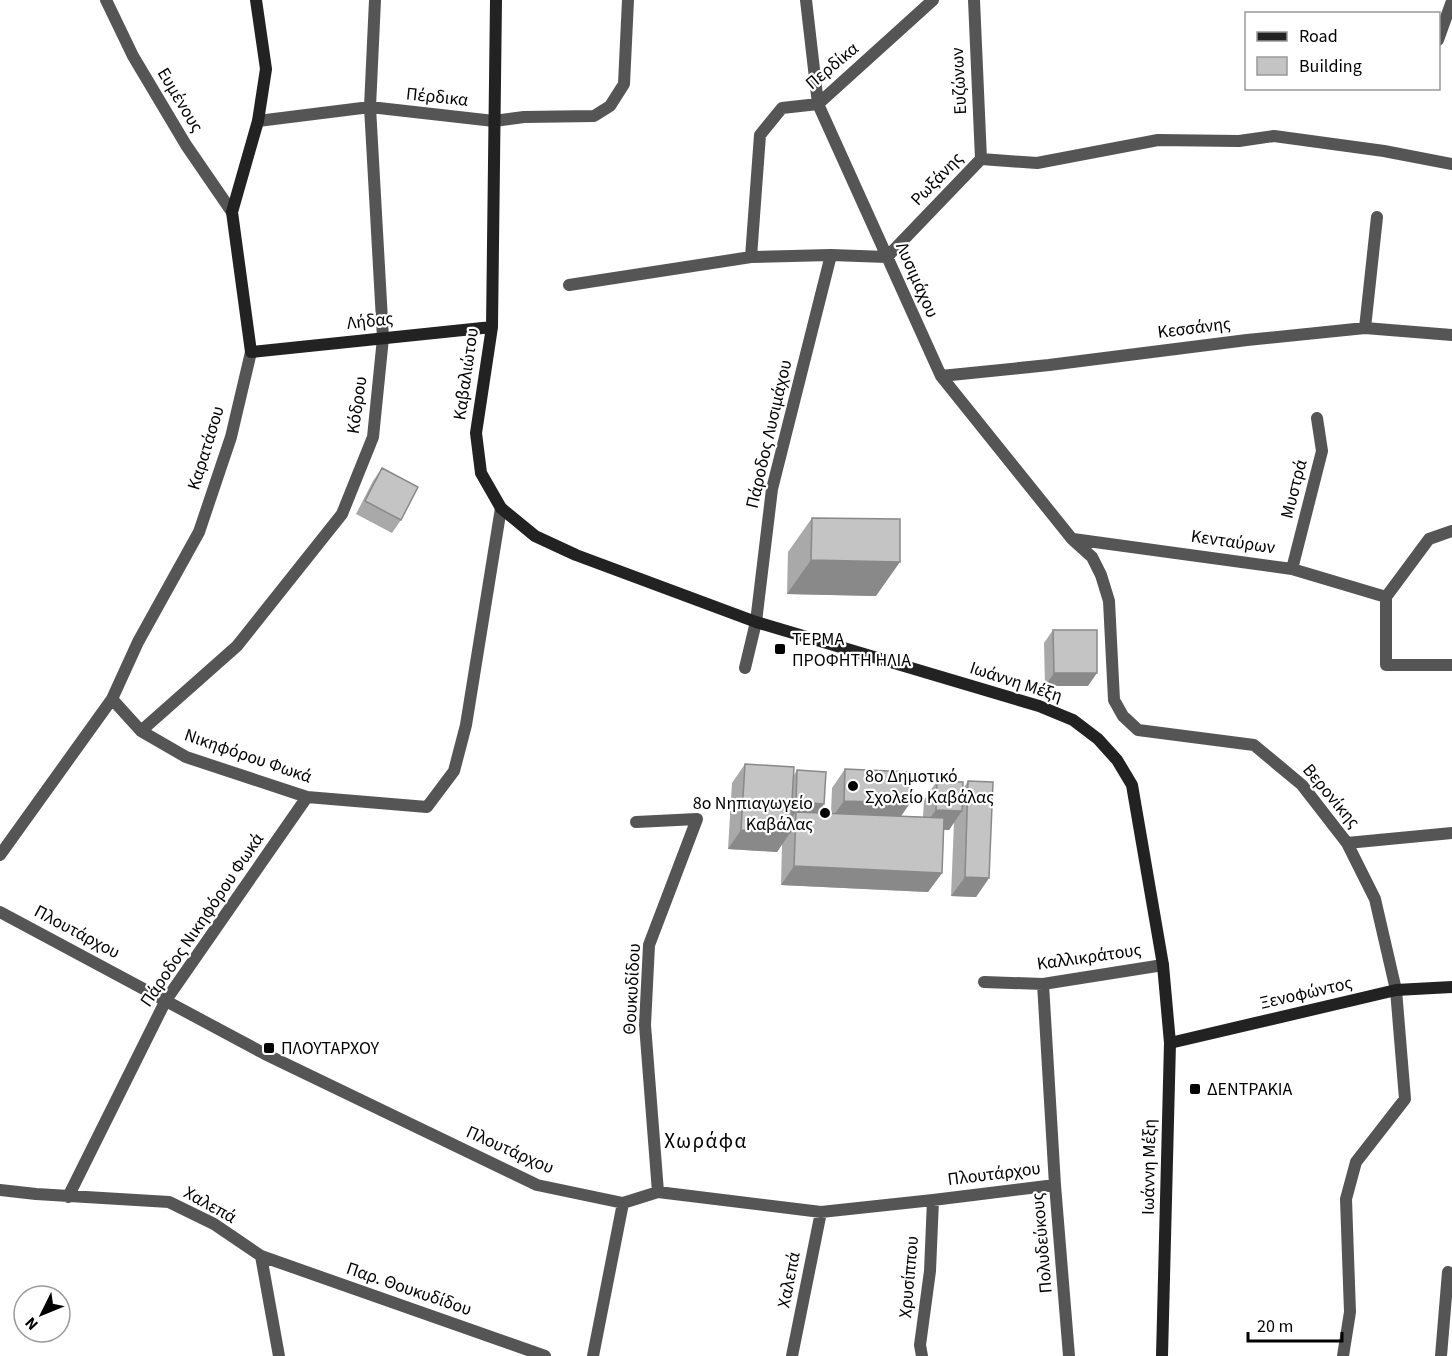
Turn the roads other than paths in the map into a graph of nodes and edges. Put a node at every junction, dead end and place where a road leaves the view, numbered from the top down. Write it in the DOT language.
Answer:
graph roads {
  1 [pos="106,0"];
  2 [pos="256,0"];
  3 [pos="375,0"];
  4 [pos="496,0"];
  5 [pos="628,0"];
  6 [pos="806,0"];
  7 [pos="933,0"];
  8 [pos="974,0"];
  9 [pos="1452,1"];
  10 [pos="1440,34"];
  11 [pos="819,104"];
  12 [pos="370,107"];
  13 [pos="258,121"];
  14 [pos="494,121"];
  15 [pos="981,159"];
  16 [pos="1452,164"];
  17 [pos="232,212"];
  18 [pos="1377,217"];
  19 [pos="831,255"];
  20 [pos="751,257"];
  21 [pos="887,257"];
  22 [pos="569,285"];
  23 [pos="492,327"];
  24 [pos="1365,328"];
  25 [pos="1452,335"];
  26 [pos="383,338"];
  27 [pos="251,352"];
  28 [pos="941,376"];
  29 [pos="1317,418"];
  30 [pos="501,508"];
  31 [pos="1452,531"];
  32 [pos="1072,539"];
  33 [pos="1292,568"];
  34 [pos="1386,597"];
  35 [pos="756,622"];
  36 [pos="1452,665"];
  37 [pos="745,668"];
  38 [pos="112,699"];
  39 [pos="141,731"];
  40 [pos="307,797"];
  41 [pos="636,822"];
  42 [pos="1452,833"];
  43 [pos="1347,843"];
  44 [pos="0,855"];
  45 [pos="0,912"];
  46 [pos="1163,965"];
  47 [pos="984,982"];
  48 [pos="1043,984"];
  49 [pos="1452,987"];
  50 [pos="1396,990"];
  51 [pos="166,1000"];
  52 [pos="1170,1043"];
  53 [pos="1055,1185"];
  54 [pos="0,1190"];
  55 [pos="658,1192"];
  56 [pos="69,1197"];
  57 [pos="933,1200"];
  58 [pos="623,1203"];
  59 [pos="821,1212"];
  60 [pos="261,1256"];
  61 [pos="1448,1272"];
  62 [pos="279,1356"];
  63 [pos="545,1356"];
  64 [pos="593,1356"];
  65 [pos="792,1356"];
  66 [pos="922,1356"];
  67 [pos="1069,1356"];
  68 [pos="1162,1356"];
  69 [pos="1343,1356"];
  70 [pos="1442,1356"];
  1 -- 17 [label="street, Ευμένους"];
  2 -- 13 [label="street, Καρατάσου"];
  3 -- 12 [label="street, Κόδρου"];
  4 -- 14 [label="street, Καβαλιώτου"];
  5 -- 14 [label="street, Πέρδικα"];
  6 -- 11 [label="street, Λυσιμάχου"];
  7 -- 11 [label="street, Περδίκα"];
  8 -- 15 [label="street, Ευζώνων"];
  9 -- 10 [label="street"];
  11 -- 20 [label="street, Περδίκα"];
  11 -- 21 [label="street, Λυσιμάχου"];
  12 -- 13 [label="street, Πέρδικα"];
  12 -- 14 [label="street, Πέρδικα"];
  12 -- 26 [label="street, Κόδρου"];
  13 -- 17 [label="street, Καρατάσου"];
  14 -- 23 [label="street, Καβαλιώτου"];
  15 -- 16 [label="street, Ρωξάνης"];
  15 -- 21 [label="street, Ρωξάνης"];
  17 -- 27 [label="street, Καρατάσου"];
  18 -- 24 [label="street"];
  19 -- 20 [label="street"];
  19 -- 21 [label="street"];
  19 -- 35 [label="street, Πάροδος Λυσιμάχου"];
  20 -- 22 [label="street"];
  21 -- 28 [label="street, Λυσιμάχου"];
  23 -- 26 [label="street, Λήδας"];
  23 -- 30 [label="street, Καβαλιώτου"];
  24 -- 25 [label="street, Κεσσάνης"];
  24 -- 28 [label="street, Κεσσάνης"];
  26 -- 27 [label="street, Λήδας"];
  26 -- 39 [label="street, Κόδρου"];
  27 -- 38 [label="street, Καρατάσου"];
  28 -- 32 [label="street, Λυσιμάχου"];
  29 -- 33 [label="street, Μυστρά"];
  30 -- 35 [label="street, Ιωάννη Μέξη"];
  30 -- 40 [label="street, Νικηφόρου Φωκά"];
  31 -- 34 [label="street"];
  32 -- 33 [label="street, Κενταύρων"];
  32 -- 43 [label="street, Βερονίκης"];
  33 -- 34 [label="street, Κενταύρων"];
  34 -- 36 [label="street"];
  35 -- 37 [label="street"];
  35 -- 46 [label="street, Ιωάννη Μέξη"];
  38 -- 39 [label="street, Νικηφόρου Φωκά"];
  38 -- 44 [label="street, Καρατάσου"];
  39 -- 40 [label="street, Νικηφόρου Φωκά"];
  40 -- 51 [label="street, Πάροδος Νικηφόρου Φωκά"];
  41 -- 55 [label="street, Θουκυδίδου"];
  42 -- 43 [label="street"];
  43 -- 50 [label="street, Βερονίκης"];
  45 -- 51 [label="street, Πλουτάρχου"];
  46 -- 48 [label="street, Καλλικράτους"];
  46 -- 52 [label="street, Ιωάννη Μέξη"];
  47 -- 48 [label="street, Καλλικράτους"];
  48 -- 53 [label="street, Πολυδεύκους"];
  49 -- 50 [label="street, Ξενοφώντος"];
  50 -- 52 [label="street, Ξενοφώντος"];
  50 -- 69 [label="street, Βερονίκης"];
  51 -- 56 [label="street, Πάροδος Νικηφόρου Φωκά"];
  51 -- 58 [label="street, Πλουτάρχου"];
  52 -- 68 [label="street, Ιωάννη Μέξη"];
  53 -- 57 [label="street, Πλουτάρχου"];
  53 -- 67 [label="street, Πολυδεύκους"];
  54 -- 56 [label="street, Χαλεπά"];
  55 -- 58 [label="street, Πλουτάρχου"];
  55 -- 59 [label="street, Πλουτάρχου"];
  56 -- 60 [label="street, Χαλεπά"];
  57 -- 59 [label="street, Πλουτάρχου"];
  57 -- 66 [label="street, Χρυσίππου"];
  58 -- 64 [label="street"];
  59 -- 65 [label="street, Χαλεπά"];
  60 -- 62 [label="street"];
  60 -- 63 [label="street, Παρ. Θουκυδίδου"];
  61 -- 70 [label="street"];
}
